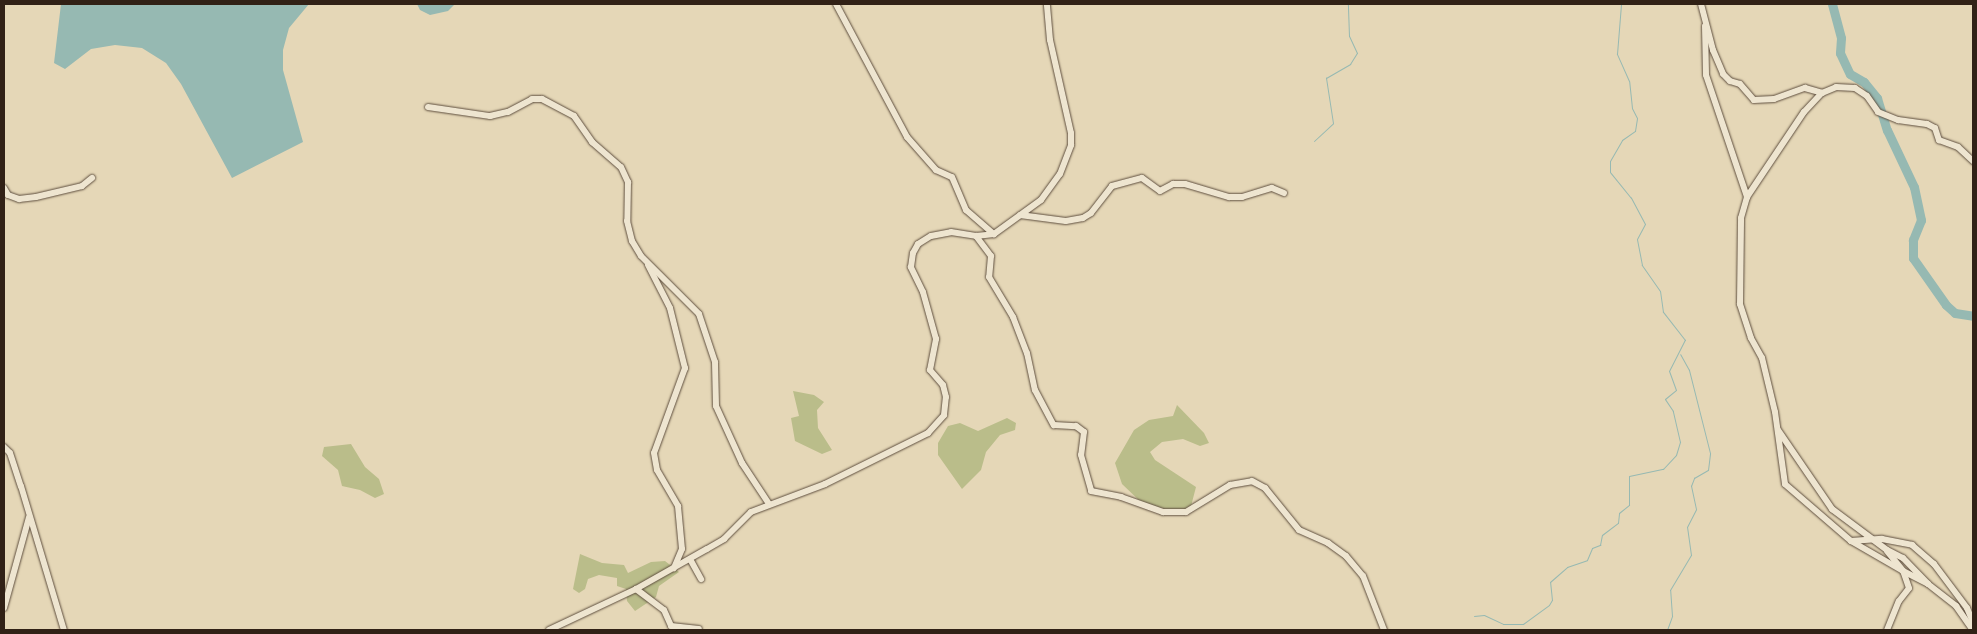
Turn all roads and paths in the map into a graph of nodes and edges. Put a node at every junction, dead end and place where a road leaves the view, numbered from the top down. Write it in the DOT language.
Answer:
graph roads {
  1 [pos="836,4"];
  2 [pos="1047,4"];
  3 [pos="1701,4"];
  4 [pos="1706,24"];
  5 [pos="1822,93"];
  6 [pos="428,107"];
  7 [pos="1973,162"];
  8 [pos="92,178"];
  9 [pos="4,188"];
  10 [pos="1284,193"];
  11 [pos="1747,197"];
  12 [pos="1020,215"];
  13 [pos="994,234"];
  14 [pos="976,236"];
  15 [pos="641,256"];
  16 [pos="1778,430"];
  17 [pos="4,447"];
  18 [pos="769,504"];
  19 [pos="29,516"];
  20 [pos="1872,539"];
  21 [pos="1851,541"];
  22 [pos="1887,550"];
  23 [pos="690,559"];
  24 [pos="674,568"];
  25 [pos="1903,570"];
  26 [pos="701,579"];
  27 [pos="1928,584"];
  28 [pos="636,589"];
  29 [pos="4,608"];
  30 [pos="1973,622"];
  31 [pos="699,629"];
  32 [pos="64,630"];
  33 [pos="549,630"];
  34 [pos="1384,630"];
  35 [pos="1887,630"];
  36 [pos="1973,630"];
  1 -- 13 [label="street"];
  2 -- 12 [label="street"];
  3 -- 4 [label="street"];
  4 -- 5 [label="street"];
  4 -- 11 [label="street"];
  5 -- 7 [label="street"];
  5 -- 11 [label="street"];
  6 -- 15 [label="street"];
  8 -- 9 [label="street"];
  10 -- 12 [label="street"];
  11 -- 16 [label="street"];
  12 -- 13 [label="street"];
  13 -- 14 [label="street"];
  14 -- 18 [label="street"];
  14 -- 34 [label="street"];
  15 -- 18 [label="street"];
  15 -- 24 [label="street"];
  16 -- 20 [label="street"];
  16 -- 21 [label="street"];
  17 -- 19 [label="street"];
  18 -- 23 [label="street"];
  19 -- 29 [label="street"];
  19 -- 32 [label="street"];
  20 -- 21 [label="street"];
  20 -- 22 [label="street"];
  20 -- 30 [label="street"];
  21 -- 25 [label="street"];
  22 -- 25 [label="street"];
  22 -- 27 [label="street"];
  23 -- 24 [label="street"];
  23 -- 26 [label="street"];
  24 -- 28 [label="street"];
  25 -- 27 [label="street"];
  25 -- 35 [label="street"];
  27 -- 36 [label="street"];
  28 -- 31 [label="street"];
  28 -- 33 [label="street"];
}
